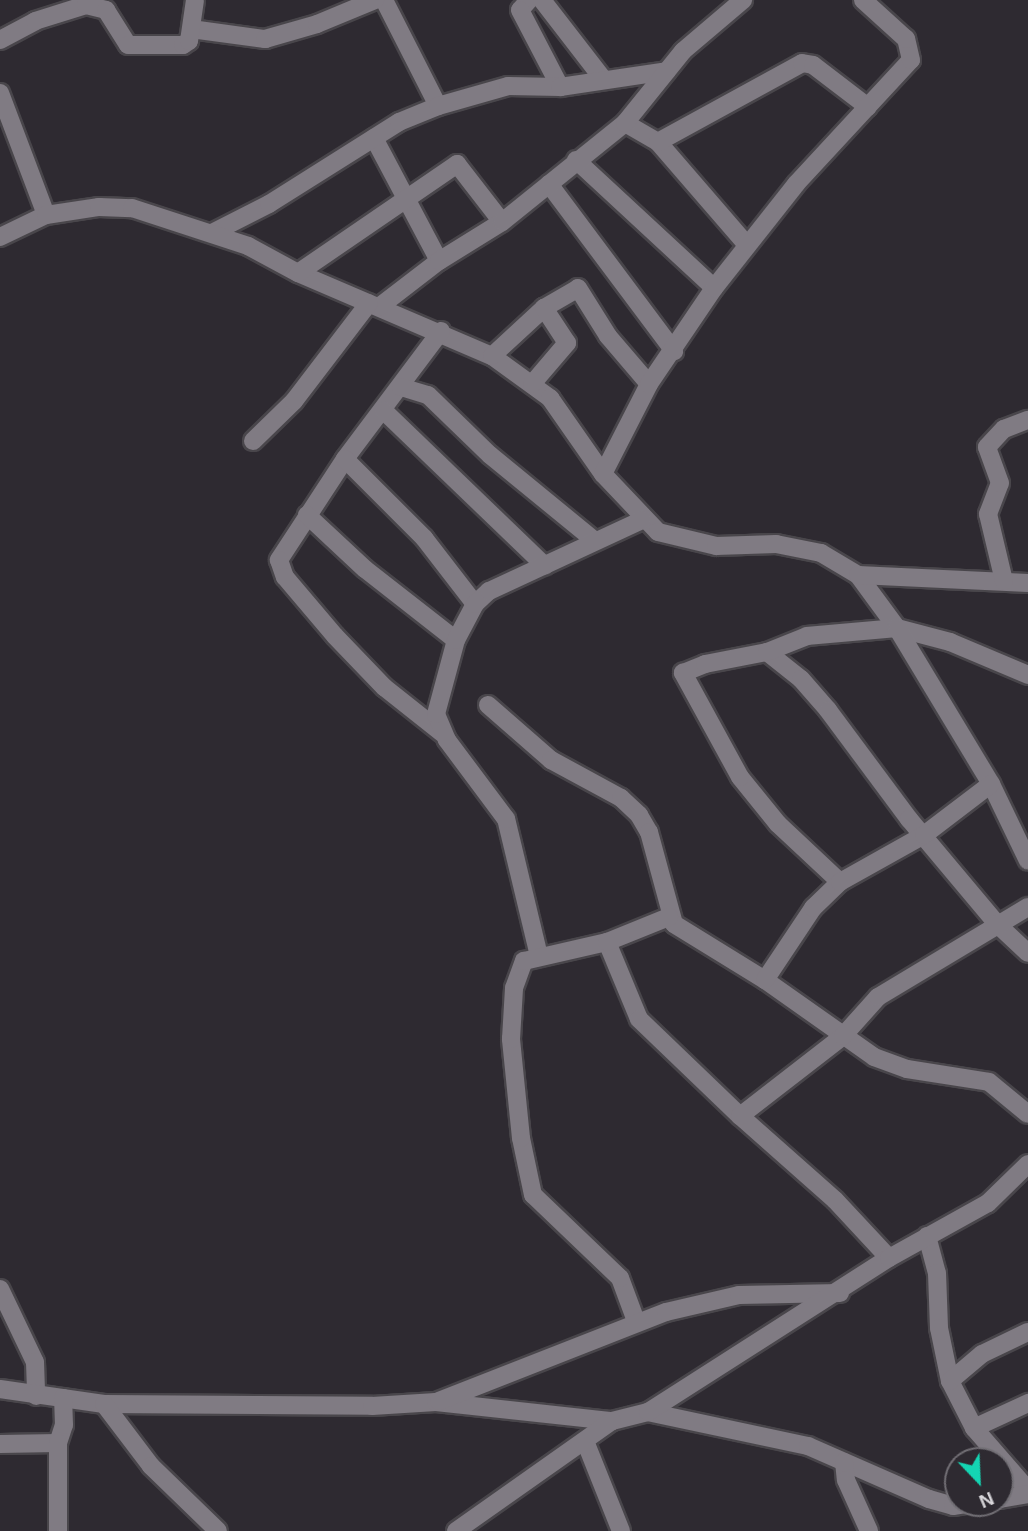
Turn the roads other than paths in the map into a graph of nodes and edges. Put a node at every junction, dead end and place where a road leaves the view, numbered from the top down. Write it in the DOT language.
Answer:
graph roads {
  1 [pos="195,0"];
  2 [pos="375,0"];
  3 [pos="384,0"];
  4 [pos="529,0"];
  5 [pos="542,0"];
  6 [pos="743,0"];
  7 [pos="863,0"];
  8 [pos="191,29"];
  9 [pos="0,40"];
  10 [pos="667,71"];
  11 [pos="603,79"];
  12 [pos="560,87"];
  13 [pos="0,93"];
  14 [pos="438,106"];
  15 [pos="868,107"];
  16 [pos="625,123"];
  17 [pos="374,138"];
  18 [pos="658,142"];
  19 [pos="576,160"];
  20 [pos="549,184"];
  21 [pos="408,198"];
  22 [pos="46,215"];
  23 [pos="502,222"];
  24 [pos="212,233"];
  25 [pos="0,237"];
  26 [pos="747,245"];
  27 [pos="439,261"];
  28 [pos="298,273"];
  29 [pos="714,288"];
  30 [pos="374,305"];
  31 [pos="544,308"];
  32 [pos="441,331"];
  33 [pos="674,351"];
  34 [pos="492,356"];
  35 [pos="532,384"];
  36 [pos="649,384"];
  37 [pos="401,387"];
  38 [pos="384,411"];
  39 [pos="1028,420"];
  40 [pos="253,441"];
  41 [pos="345,459"];
  42 [pos="603,474"];
  43 [pos="307,515"];
  44 [pos="642,520"];
  45 [pos="594,540"];
  46 [pos="545,566"];
  47 [pos="858,575"];
  48 [pos="1004,581"];
  49 [pos="1028,583"];
  50 [pos="475,604"];
  51 [pos="897,628"];
  52 [pos="456,640"];
  53 [pos="767,652"];
  54 [pos="1028,676"];
  55 [pos="488,705"];
  56 [pos="443,733"];
  57 [pos="991,784"];
  58 [pos="923,835"];
  59 [pos="1028,861"];
  60 [pos="840,881"];
  61 [pos="1028,907"];
  62 [pos="669,917"];
  63 [pos="997,924"];
  64 [pos="607,942"];
  65 [pos="1028,953"];
  66 [pos="539,956"];
  67 [pos="765,980"];
  68 [pos="844,1036"];
  69 [pos="1028,1114"];
  70 [pos="740,1116"];
  71 [pos="1028,1164"];
  72 [pos="927,1236"];
  73 [pos="889,1258"];
  74 [pos="0,1289"];
  75 [pos="840,1293"];
  76 [pos="636,1321"];
  77 [pos="1028,1332"];
  78 [pos="950,1381"];
  79 [pos="0,1389"];
  80 [pos="36,1396"];
  81 [pos="62,1398"];
  82 [pos="436,1402"];
  83 [pos="1028,1403"];
  84 [pos="104,1404"];
  85 [pos="648,1412"];
  86 [pos="612,1421"];
  87 [pos="975,1428"];
  88 [pos="585,1441"];
  89 [pos="58,1443"];
  90 [pos="0,1444"];
  91 [pos="844,1462"];
  92 [pos="1028,1492"];
  93 [pos="944,1503"];
  94 [pos="58,1531"];
  95 [pos="218,1531"];
  96 [pos="456,1531"];
  97 [pos="621,1531"];
  98 [pos="869,1531"];
  1 -- 8 [label="street"];
  2 -- 8 [label="street"];
  3 -- 14 [label="street"];
  4 -- 12 [label="street"];
  5 -- 11 [label="street"];
  6 -- 10 [label="street"];
  7 -- 15 [label="street"];
  8 -- 9 [label="street"];
  10 -- 11 [label="street"];
  10 -- 16 [label="street"];
  11 -- 12 [label="street"];
  12 -- 14 [label="street"];
  13 -- 22 [label="street"];
  14 -- 17 [label="street"];
  15 -- 18 [label="street"];
  15 -- 26 [label="street"];
  16 -- 18 [label="street"];
  16 -- 19 [label="street"];
  17 -- 21 [label="street"];
  17 -- 24 [label="street"];
  18 -- 26 [label="street"];
  19 -- 20 [label="street"];
  19 -- 29 [label="street"];
  20 -- 23 [label="street"];
  20 -- 33 [label="street"];
  21 -- 23 [label="street"];
  21 -- 27 [label="street"];
  21 -- 28 [label="street"];
  22 -- 24 [label="street"];
  22 -- 25 [label="street"];
  23 -- 27 [label="street"];
  24 -- 28 [label="street"];
  26 -- 29 [label="street"];
  27 -- 30 [label="street"];
  28 -- 30 [label="street"];
  29 -- 33 [label="street"];
  30 -- 32 [label="street"];
  30 -- 40 [label="street"];
  31 -- 34 [label="street"];
  31 -- 35 [label="street"];
  31 -- 36 [label="street"];
  32 -- 34 [label="street"];
  32 -- 37 [label="street"];
  33 -- 36 [label="street"];
  34 -- 35 [label="street"];
  35 -- 42 [label="street"];
  36 -- 42 [label="street"];
  37 -- 38 [label="street"];
  37 -- 45 [label="street"];
  38 -- 41 [label="street"];
  38 -- 46 [label="street"];
  39 -- 48 [label="street"];
  41 -- 43 [label="street"];
  41 -- 50 [label="street"];
  42 -- 44 [label="street"];
  43 -- 52 [label="street"];
  43 -- 56 [label="street"];
  44 -- 45 [label="street"];
  44 -- 47 [label="street"];
  45 -- 46 [label="street"];
  46 -- 50 [label="street"];
  47 -- 48 [label="street"];
  47 -- 51 [label="street"];
  48 -- 49 [label="street"];
  50 -- 52 [label="street"];
  51 -- 53 [label="street"];
  51 -- 54 [label="street"];
  51 -- 57 [label="street"];
  52 -- 56 [label="street"];
  53 -- 58 [label="street"];
  53 -- 60 [label="street"];
  55 -- 62 [label="street"];
  56 -- 66 [label="street"];
  57 -- 58 [label="street"];
  57 -- 59 [label="street"];
  58 -- 60 [label="street"];
  58 -- 63 [label="street"];
  60 -- 67 [label="street"];
  61 -- 63 [label="street"];
  62 -- 64 [label="street"];
  62 -- 67 [label="street"];
  63 -- 65 [label="street"];
  63 -- 68 [label="street"];
  64 -- 66 [label="street"];
  64 -- 70 [label="street"];
  66 -- 76 [label="street"];
  67 -- 68 [label="street"];
  68 -- 69 [label="street"];
  68 -- 70 [label="street"];
  70 -- 73 [label="street"];
  71 -- 72 [label="street"];
  72 -- 73 [label="street"];
  72 -- 78 [label="street"];
  73 -- 75 [label="street"];
  74 -- 80 [label="street"];
  75 -- 76 [label="street"];
  75 -- 85 [label="street"];
  76 -- 82 [label="street"];
  77 -- 78 [label="street"];
  78 -- 87 [label="street"];
  79 -- 80 [label="street"];
  80 -- 81 [label="street"];
  81 -- 84 [label="street"];
  81 -- 89 [label="street"];
  82 -- 84 [label="street"];
  82 -- 86 [label="street"];
  83 -- 87 [label="street"];
  84 -- 95 [label="street"];
  85 -- 86 [label="street"];
  85 -- 91 [label="street"];
  86 -- 88 [label="street"];
  87 -- 92 [label="street"];
  88 -- 96 [label="street"];
  88 -- 97 [label="street"];
  89 -- 90 [label="street"];
  89 -- 94 [label="street"];
  91 -- 93 [label="street"];
  91 -- 98 [label="street"];
}
